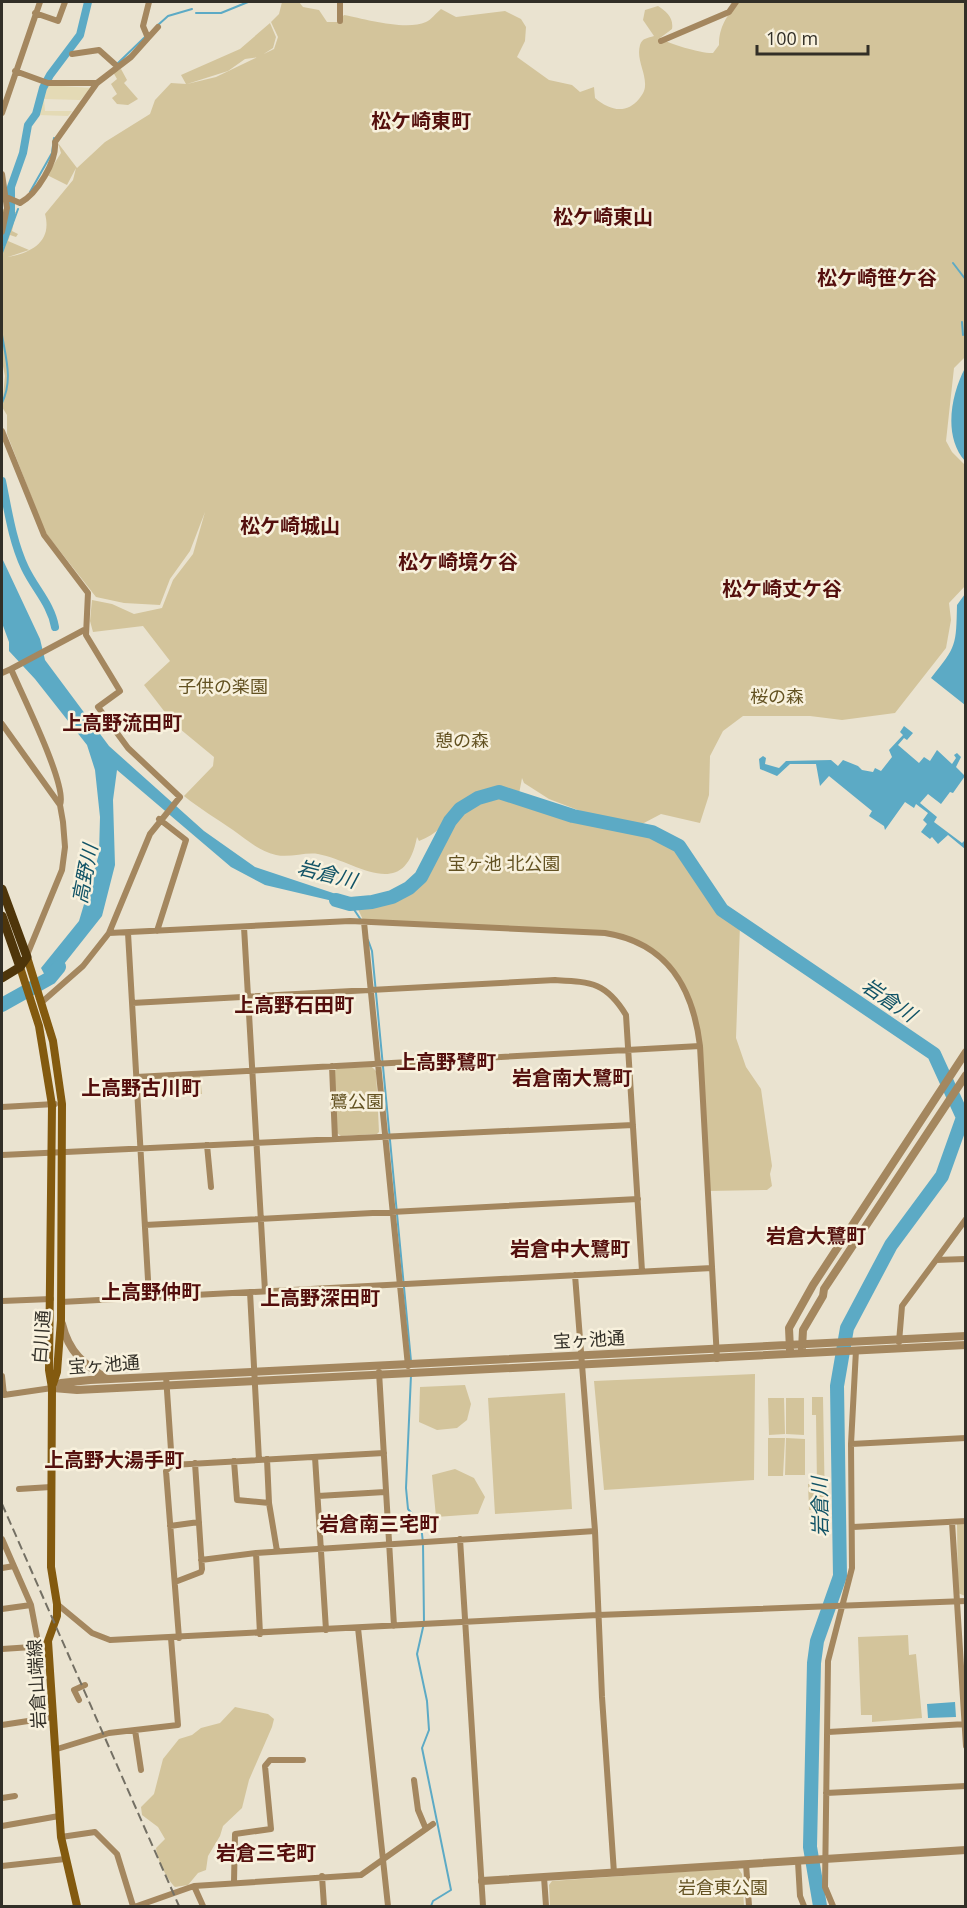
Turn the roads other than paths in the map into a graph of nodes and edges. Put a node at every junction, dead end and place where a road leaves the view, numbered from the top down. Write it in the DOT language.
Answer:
graph roads {
  1 [pos="39,2"];
  2 [pos="65,2"];
  3 [pos="150,2"];
  4 [pos="340,2"];
  5 [pos="735,2"];
  6 [pos="35,13"];
  7 [pos="340,21"];
  8 [pos="158,27"];
  9 [pos="148,38"];
  10 [pos="661,41"];
  11 [pos="72,54"];
  12 [pos="118,67"];
  13 [pos="15,71"];
  14 [pos="97,83"];
  15 [pos="2,113"];
  16 [pos="2,174"];
  17 [pos="10,199"];
  18 [pos="2,232"];
  19 [pos="2,431"];
  20 [pos="84,630"];
  21 [pos="12,668"];
  22 [pos="2,673"];
  23 [pos="2,724"];
  24 [pos="60,805"];
  25 [pos="159,819"];
  26 [pos="2,889"];
  27 [pos="2,916"];
  28 [pos="364,922"];
  29 [pos="244,927"];
  30 [pos="157,931"];
  31 [pos="109,933"];
  32 [pos="128,933"];
  33 [pos="24,965"];
  34 [pos="2,978"];
  35 [pos="371,991"];
  36 [pos="248,996"];
  37 [pos="38,999"];
  38 [pos="132,1003"];
  39 [pos="700,1046"];
  40 [pos="628,1050"];
  41 [pos="966,1052"];
  42 [pos="378,1064"];
  43 [pos="332,1066"];
  44 [pos="253,1071"];
  45 [pos="966,1075"];
  46 [pos="136,1077"];
  47 [pos="62,1104"];
  48 [pos="52,1105"];
  49 [pos="2,1107"];
  50 [pos="633,1125"];
  51 [pos="385,1137"];
  52 [pos="336,1139"];
  53 [pos="257,1143"];
  54 [pos="207,1145"];
  55 [pos="141,1148"];
  56 [pos="57,1152"];
  57 [pos="2,1155"];
  58 [pos="211,1187"];
  59 [pos="638,1199"];
  60 [pos="393,1212"];
  61 [pos="261,1219"];
  62 [pos="966,1219"];
  63 [pos="145,1225"];
  64 [pos="966,1259"];
  65 [pos="936,1260"];
  66 [pos="712,1268"];
  67 [pos="642,1271"];
  68 [pos="575,1275"];
  69 [pos="400,1284"];
  70 [pos="265,1291"];
  71 [pos="250,1292"];
  72 [pos="149,1297"];
  73 [pos="51,1299"];
  74 [pos="2,1300"];
  75 [pos="61,1302"];
  76 [pos="61,1320"];
  77 [pos="966,1336"];
  78 [pos="899,1344"];
  79 [pos="966,1345"];
  80 [pos="854,1347"];
  81 [pos="717,1349"];
  82 [pos="802,1349"];
  83 [pos="790,1350"];
  84 [pos="580,1355"];
  85 [pos="717,1359"];
  86 [pos="407,1364"];
  87 [pos="582,1364"];
  88 [pos="379,1365"];
  89 [pos="254,1371"];
  90 [pos="408,1373"];
  91 [pos="379,1375"];
  92 [pos="2,1376"];
  93 [pos="166,1376"];
  94 [pos="107,1379"];
  95 [pos="255,1381"];
  96 [pos="167,1386"];
  97 [pos="52,1388"];
  98 [pos="966,1438"];
  99 [pos="851,1444"];
  100 [pos="384,1453"];
  101 [pos="315,1456"];
  102 [pos="267,1459"];
  103 [pos="259,1460"];
  104 [pos="234,1461"];
  105 [pos="195,1463"];
  106 [pos="172,1465"];
  107 [pos="51,1487"];
  108 [pos="19,1489"];
  109 [pos="385,1492"];
  110 [pos="318,1496"];
  111 [pos="269,1503"];
  112 [pos="966,1521"];
  113 [pos="199,1522"];
  114 [pos="952,1522"];
  115 [pos="170,1526"];
  116 [pos="853,1527"];
  117 [pos="595,1531"];
  118 [pos="2,1539"];
  119 [pos="460,1539"];
  120 [pos="387,1544"];
  121 [pos="321,1548"];
  122 [pos="277,1551"];
  123 [pos="256,1553"];
  124 [pos="201,1560"];
  125 [pos="14,1566"];
  126 [pos="2,1568"];
  127 [pos="175,1582"];
  128 [pos="957,1601"];
  129 [pos="966,1601"];
  130 [pos="57,1604"];
  131 [pos="31,1605"];
  132 [pos="844,1606"];
  133 [pos="2,1609"];
  134 [pos="598,1616"];
  135 [pos="466,1623"];
  136 [pos="394,1626"];
  137 [pos="358,1628"];
  138 [pos="326,1630"];
  139 [pos="260,1634"];
  140 [pos="171,1638"];
  141 [pos="179,1638"];
  142 [pos="48,1641"];
  143 [pos="38,1642"];
  144 [pos="2,1649"];
  145 [pos="963,1664"];
  146 [pos="85,1685"];
  147 [pos="79,1700"];
  148 [pos="54,1717"];
  149 [pos="965,1724"];
  150 [pos="2,1725"];
  151 [pos="135,1730"];
  152 [pos="828,1732"];
  153 [pos="966,1746"];
  154 [pos="57,1749"];
  155 [pos="303,1760"];
  156 [pos="141,1770"];
  157 [pos="414,1780"];
  158 [pos="966,1786"];
  159 [pos="826,1793"];
  160 [pos="15,1796"];
  161 [pos="2,1798"];
  162 [pos="59,1816"];
  163 [pos="433,1824"];
  164 [pos="2,1826"];
  165 [pos="426,1829"];
  166 [pos="61,1837"];
  167 [pos="966,1850"];
  168 [pos="65,1859"];
  169 [pos="825,1859"];
  170 [pos="382,1862"];
  171 [pos="798,1862"];
  172 [pos="746,1864"];
  173 [pos="2,1866"];
  174 [pos="614,1873"];
  175 [pos="322,1876"];
  176 [pos="544,1877"];
  177 [pos="482,1881"];
  178 [pos="234,1882"];
  179 [pos="194,1886"];
  180 [pos="164,1898"];
  181 [pos="77,1906"];
  182 [pos="135,1906"];
  183 [pos="168,1906"];
  184 [pos="203,1906"];
  185 [pos="324,1906"];
  186 [pos="387,1906"];
  187 [pos="483,1906"];
  188 [pos="546,1906"];
  189 [pos="748,1906"];
  190 [pos="804,1906"];
  191 [pos="833,1906"];
  1 -- 6 [label="street"];
  2 -- 6 [label="street"];
  3 -- 9 [label="street"];
  4 -- 7 [label="street"];
  5 -- 10 [label="street"];
  6 -- 13 [label="street"];
  8 -- 9 [label="street"];
  9 -- 12 [label="street"];
  11 -- 12 [label="street"];
  12 -- 14 [label="street"];
  13 -- 14 [label="street"];
  13 -- 15 [label="street"];
  14 -- 17 [label="street"];
  16 -- 17 [label="street"];
  17 -- 18 [label="street"];
  19 -- 20 [label="street"];
  20 -- 21 [label="street"];
  20 -- 25 [label="street"];
  21 -- 22 [label="street"];
  21 -- 24 [label="street"];
  23 -- 24 [label="street"];
  24 -- 33 [label="street"];
  25 -- 30 [label="street"];
  25 -- 31 [label="street"];
  26 -- 33 [label="highway, 白川通"];
  27 -- 33 [label="highway, 白川通"];
  28 -- 29 [label="street"];
  28 -- 35 [label="street"];
  28 -- 39 [label="street"];
  29 -- 30 [label="street"];
  29 -- 36 [label="street"];
  30 -- 32 [label="street"];
  31 -- 32 [label="street"];
  31 -- 37 [label="street"];
  32 -- 38 [label="street"];
  33 -- 34 [label="highway"];
  33 -- 37 [label="main road, 白川通"];
  35 -- 36 [label="street"];
  35 -- 40 [label="street"];
  35 -- 42 [label="street"];
  36 -- 38 [label="street"];
  36 -- 44 [label="street"];
  37 -- 47 [label="main road, 白川通"];
  37 -- 48 [label="main road, 白川通"];
  38 -- 46 [label="street"];
  39 -- 40 [label="street"];
  39 -- 66 [label="street"];
  40 -- 42 [label="street"];
  40 -- 50 [label="street"];
  41 -- 83 [label="street"];
  42 -- 43 [label="street"];
  42 -- 51 [label="street"];
  43 -- 44 [label="street"];
  43 -- 52 [label="street"];
  44 -- 46 [label="street"];
  44 -- 53 [label="street"];
  45 -- 82 [label="street"];
  46 -- 55 [label="street"];
  47 -- 48 [label="street"];
  47 -- 56 [label="main road, 白川通"];
  48 -- 49 [label="street"];
  48 -- 56 [label="main road, 白川通"];
  50 -- 51 [label="street"];
  50 -- 59 [label="street"];
  51 -- 52 [label="street"];
  51 -- 60 [label="street"];
  52 -- 53 [label="street"];
  53 -- 54 [label="street"];
  53 -- 61 [label="street"];
  54 -- 55 [label="street"];
  54 -- 58 [label="street"];
  55 -- 56 [label="street"];
  55 -- 63 [label="street"];
  56 -- 57 [label="street"];
  56 -- 73 [label="main road, 白川通"];
  56 -- 75 [label="main road, 白川通"];
  59 -- 60 [label="street"];
  59 -- 67 [label="street"];
  60 -- 61 [label="street"];
  60 -- 69 [label="street"];
  61 -- 63 [label="street"];
  61 -- 70 [label="street"];
  62 -- 65 [label="street"];
  63 -- 72 [label="street"];
  64 -- 65 [label="street"];
  65 -- 78 [label="street"];
  66 -- 67 [label="street"];
  66 -- 81 [label="street"];
  67 -- 68 [label="street"];
  68 -- 69 [label="street"];
  68 -- 84 [label="street"];
  69 -- 70 [label="street"];
  69 -- 86 [label="street"];
  70 -- 71 [label="street"];
  71 -- 72 [label="street"];
  71 -- 89 [label="street"];
  72 -- 75 [label="street"];
  73 -- 74 [label="street"];
  73 -- 97 [label="main road, 白川通"];
  75 -- 76 [label="main road, 白川通"];
  76 -- 94 [label="street"];
  76 -- 97 [label="main road, 白川通"];
  77 -- 78 [label="street, 宝ヶ池通"];
  78 -- 79 [label="street, 宝ヶ池通"];
  78 -- 80 [label="street, 宝ヶ池通"];
  80 -- 82 [label="street, 宝ヶ池通"];
  80 -- 99 [label="street"];
  81 -- 83 [label="street, 宝ヶ池通"];
  81 -- 84 [label="street, 宝ヶ池通"];
  81 -- 85 [label="street"];
  82 -- 83 [label="street, 宝ヶ池通"];
  83 -- 85 [label="street, 宝ヶ池通"];
  84 -- 86 [label="street, 宝ヶ池通"];
  84 -- 87 [label="street"];
  85 -- 87 [label="street, 宝ヶ池通"];
  86 -- 88 [label="street, 宝ヶ池通"];
  86 -- 90 [label="street"];
  87 -- 90 [label="street, 宝ヶ池通"];
  87 -- 117 [label="street"];
  88 -- 89 [label="street, 宝ヶ池通"];
  88 -- 91 [label="street"];
  89 -- 93 [label="street, 宝ヶ池通"];
  89 -- 95 [label="street"];
  90 -- 91 [label="street, 宝ヶ池通"];
  91 -- 95 [label="street, 宝ヶ池通"];
  91 -- 100 [label="street"];
  92 -- 97 [label="street"];
  93 -- 94 [label="street, 宝ヶ池通"];
  93 -- 96 [label="street"];
  94 -- 97 [label="street, 宝ヶ池通"];
  95 -- 96 [label="street, 宝ヶ池通"];
  95 -- 103 [label="street"];
  96 -- 97 [label="street, 宝ヶ池通"];
  96 -- 106 [label="street"];
  97 -- 107 [label="main road, 岩倉山端線"];
  98 -- 99 [label="street"];
  99 -- 116 [label="street"];
  100 -- 101 [label="street"];
  100 -- 109 [label="street"];
  101 -- 102 [label="street"];
  101 -- 110 [label="street"];
  102 -- 103 [label="street"];
  102 -- 111 [label="street"];
  103 -- 104 [label="street"];
  104 -- 105 [label="street"];
  104 -- 111 [label="street"];
  105 -- 106 [label="street"];
  105 -- 113 [label="street"];
  106 -- 115 [label="street"];
  107 -- 108 [label="street"];
  107 -- 130 [label="main road, 岩倉山端線"];
  109 -- 110 [label="street"];
  109 -- 120 [label="street"];
  110 -- 121 [label="street"];
  111 -- 122 [label="street"];
  112 -- 114 [label="street"];
  113 -- 115 [label="street"];
  113 -- 124 [label="street"];
  114 -- 116 [label="street"];
  114 -- 128 [label="street"];
  115 -- 127 [label="street"];
  116 -- 132 [label="street"];
  117 -- 119 [label="street"];
  117 -- 134 [label="street"];
  118 -- 125 [label="street"];
  119 -- 120 [label="street"];
  119 -- 135 [label="street"];
  120 -- 121 [label="street"];
  120 -- 136 [label="street"];
  121 -- 122 [label="street"];
  121 -- 138 [label="street"];
  122 -- 123 [label="street"];
  123 -- 124 [label="street"];
  123 -- 139 [label="street"];
  124 -- 127 [label="street"];
  125 -- 126 [label="street"];
  125 -- 131 [label="street"];
  127 -- 141 [label="street"];
  128 -- 129 [label="street"];
  128 -- 132 [label="street"];
  128 -- 145 [label="street"];
  130 -- 140 [label="street"];
  130 -- 142 [label="main road, 岩倉山端線"];
  131 -- 133 [label="street"];
  131 -- 143 [label="street"];
  132 -- 134 [label="street"];
  132 -- 152 [label="street"];
  134 -- 135 [label="street"];
  134 -- 174 [label="street"];
  135 -- 136 [label="street"];
  135 -- 177 [label="street"];
  136 -- 137 [label="street"];
  137 -- 138 [label="street"];
  137 -- 170 [label="street"];
  138 -- 139 [label="street"];
  139 -- 141 [label="street"];
  140 -- 141 [label="street"];
  140 -- 151 [label="street"];
  142 -- 143 [label="street"];
  142 -- 148 [label="main road, 岩倉山端線"];
  143 -- 144 [label="street"];
  145 -- 149 [label="street"];
  146 -- 147 [label="street"];
  148 -- 150 [label="street"];
  148 -- 154 [label="main road, 岩倉山端線"];
  149 -- 152 [label="street"];
  149 -- 153 [label="street"];
  151 -- 154 [label="street"];
  151 -- 156 [label="street"];
  152 -- 159 [label="street"];
  154 -- 162 [label="main road, 岩倉山端線"];
  155 -- 178 [label="street"];
  157 -- 165 [label="street"];
  158 -- 159 [label="street"];
  159 -- 169 [label="street"];
  160 -- 161 [label="street"];
  162 -- 164 [label="street"];
  162 -- 166 [label="main road, 岩倉山端線"];
  163 -- 165 [label="street"];
  165 -- 170 [label="street"];
  166 -- 168 [label="main road, 岩倉山端線"];
  166 -- 182 [label="street"];
  167 -- 169 [label="street"];
  168 -- 173 [label="street"];
  168 -- 181 [label="main road, 岩倉山端線"];
  169 -- 171 [label="street"];
  169 -- 191 [label="street"];
  170 -- 175 [label="street"];
  170 -- 186 [label="street"];
  171 -- 172 [label="street"];
  171 -- 190 [label="street"];
  172 -- 174 [label="street"];
  172 -- 189 [label="street"];
  174 -- 176 [label="street"];
  175 -- 178 [label="street"];
  175 -- 185 [label="street"];
  176 -- 177 [label="street"];
  176 -- 188 [label="street"];
  177 -- 187 [label="street"];
  178 -- 179 [label="street"];
  179 -- 180 [label="street"];
  179 -- 184 [label="street"];
  180 -- 182 [label="street"];
  180 -- 183 [label="street"];
}
